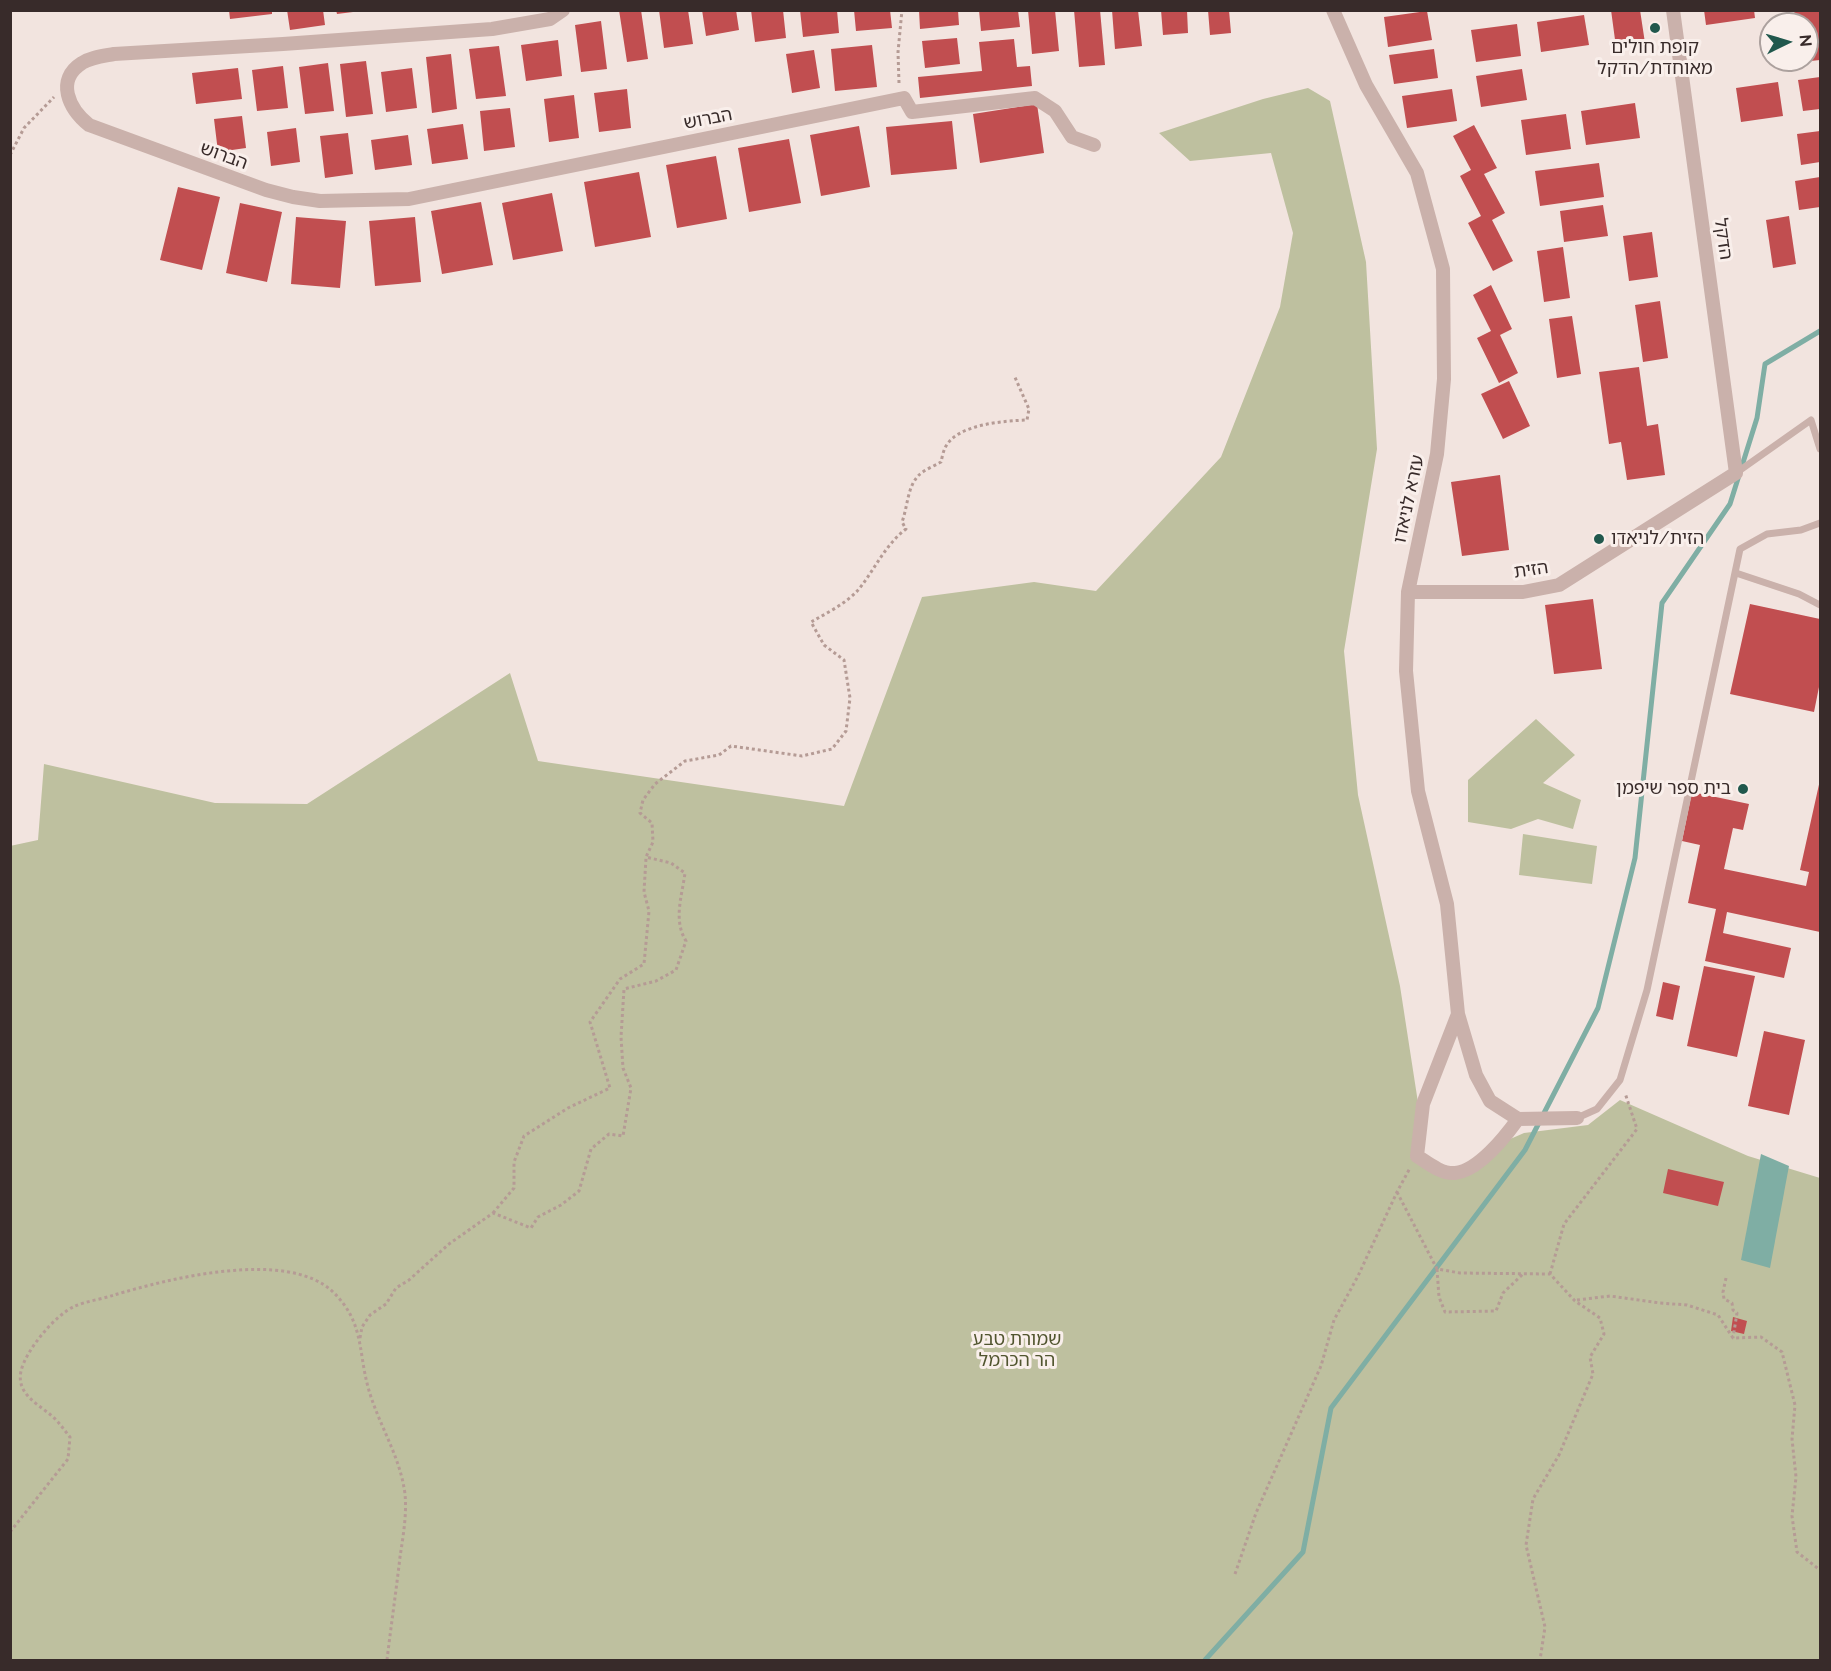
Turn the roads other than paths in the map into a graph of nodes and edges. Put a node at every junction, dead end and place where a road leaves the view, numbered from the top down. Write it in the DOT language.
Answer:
graph roads {
  1 [pos="563,10"];
  2 [pos="1333,10"];
  3 [pos="1674,10"];
  4 [pos="1094,145"];
  5 [pos="1821,448"];
  6 [pos="1736,473"];
  7 [pos="1821,523"];
  8 [pos="1736,573"];
  9 [pos="1408,592"];
  10 [pos="1821,605"];
  11 [pos="1458,1014"];
  12 [pos="1577,1118"];
  13 [pos="1518,1119"];
  1 -- 4 [label="street, הברוש"];
  2 -- 9 [label="street, עזרא לניאדו"];
  3 -- 6 [label="street, הדקל"];
  5 -- 6 [label="lane"];
  6 -- 9 [label="street, הזית"];
  7 -- 8 [label="lane"];
  8 -- 10 [label="lane"];
  8 -- 12 [label="lane"];
  9 -- 11 [label="street, עזרא לניאדו"];
  11 -- 13 [label="street, עזרא לניאדו"];
  11 -- 13 [label="street, עזרא לניאדו"];
  12 -- 13 [label="street"];
}
